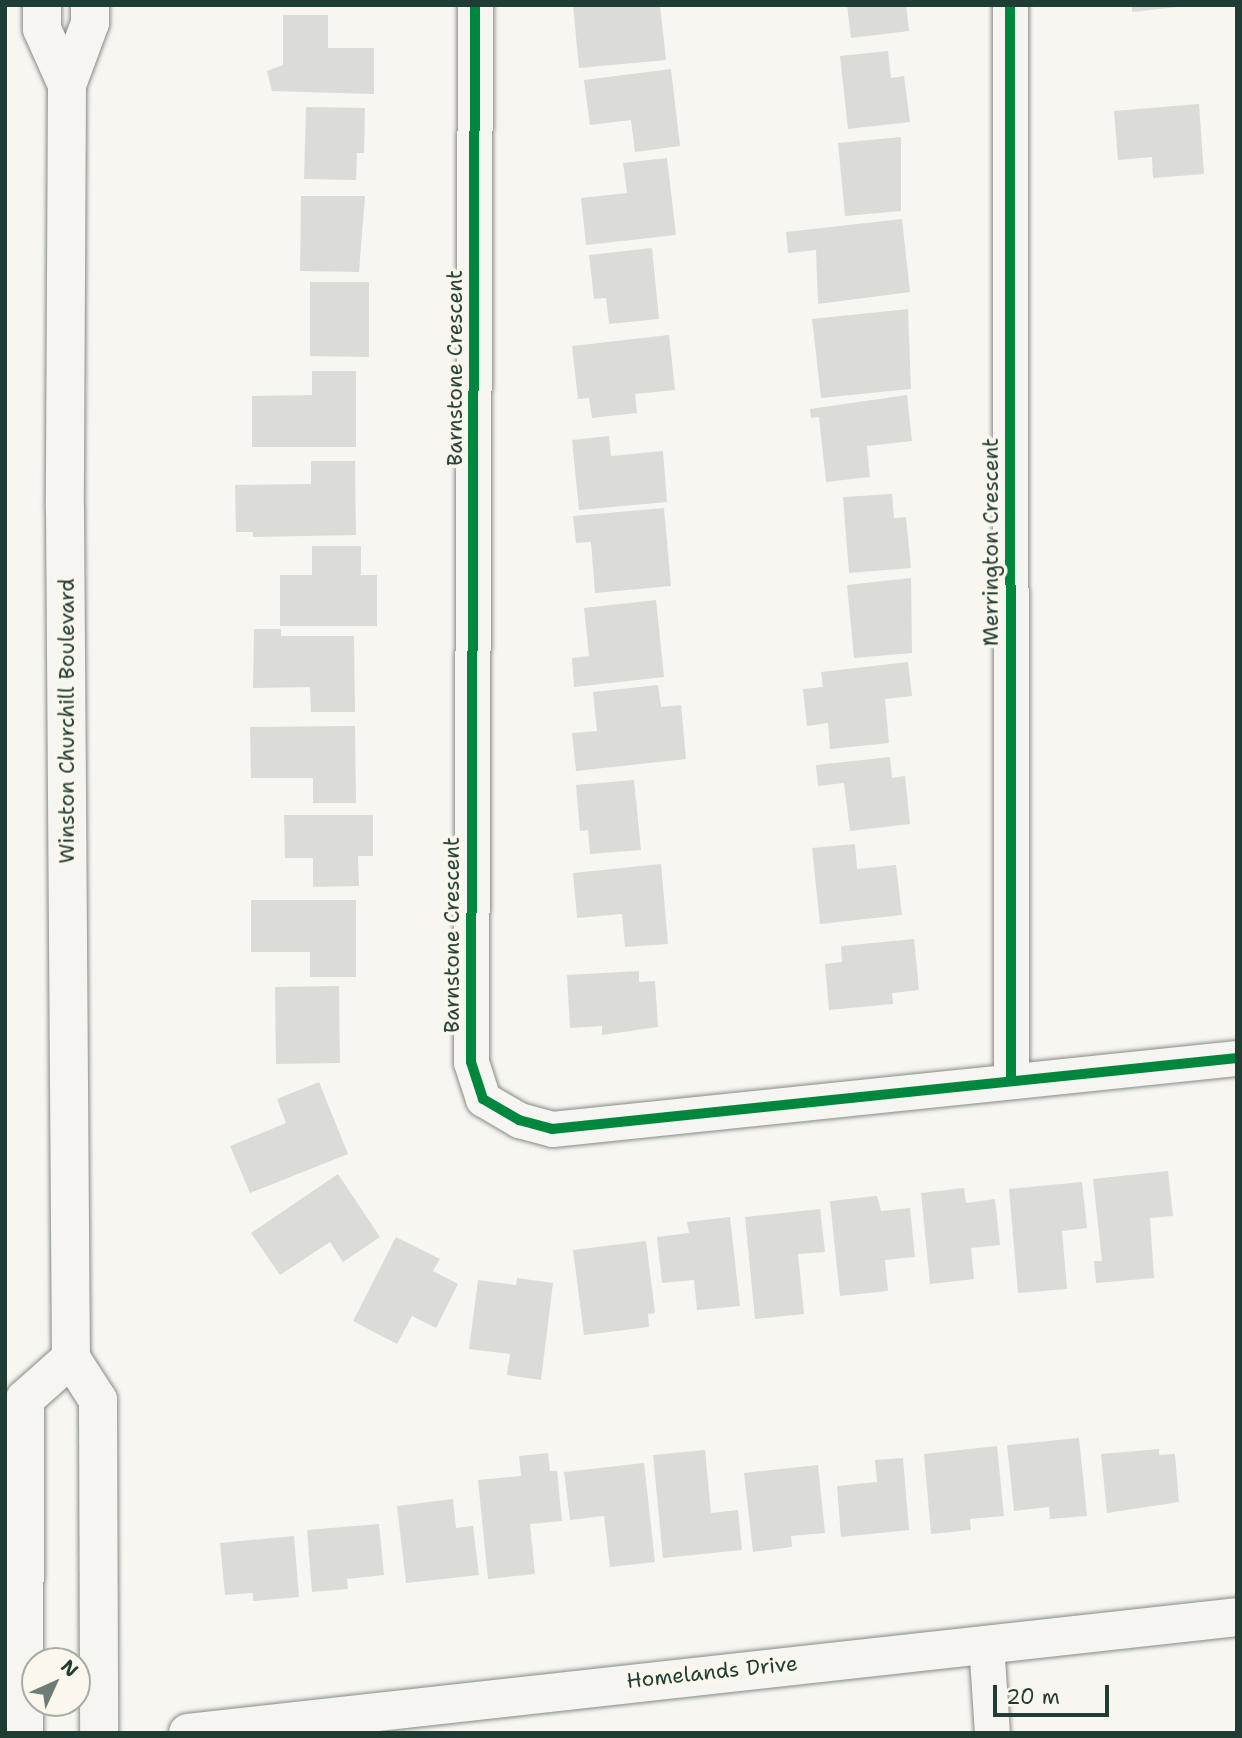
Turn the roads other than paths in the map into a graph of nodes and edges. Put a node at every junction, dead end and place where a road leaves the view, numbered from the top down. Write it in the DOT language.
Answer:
graph roads {
  1 [pos="42,5"];
  2 [pos="90,5"];
  3 [pos="475,5"];
  4 [pos="1010,5"];
  5 [pos="67,85"];
  6 [pos="1237,1058"];
  7 [pos="1011,1079"];
  8 [pos="71,1357"];
  9 [pos="1237,1618"];
  10 [pos="986,1643"];
  11 [pos="24,1733"];
  12 [pos="99,1733"];
  13 [pos="188,1733"];
  14 [pos="992,1733"];
  1 -- 5 [label="main road, Winston Churchill Boulevard"];
  2 -- 5 [label="main road, Winston Churchill Boulevard"];
  3 -- 7 [label="street, Barnstone Crescent"];
  4 -- 7 [label="street, Merrington Crescent"];
  5 -- 8 [label="main road, Winston Churchill Boulevard"];
  6 -- 7 [label="street, Barnstone Crescent"];
  8 -- 11 [label="main road"];
  8 -- 12 [label="main road"];
  9 -- 10 [label="main road, Homelands Drive"];
  10 -- 13 [label="main road, Homelands Drive"];
  10 -- 14 [label="street"];
}
